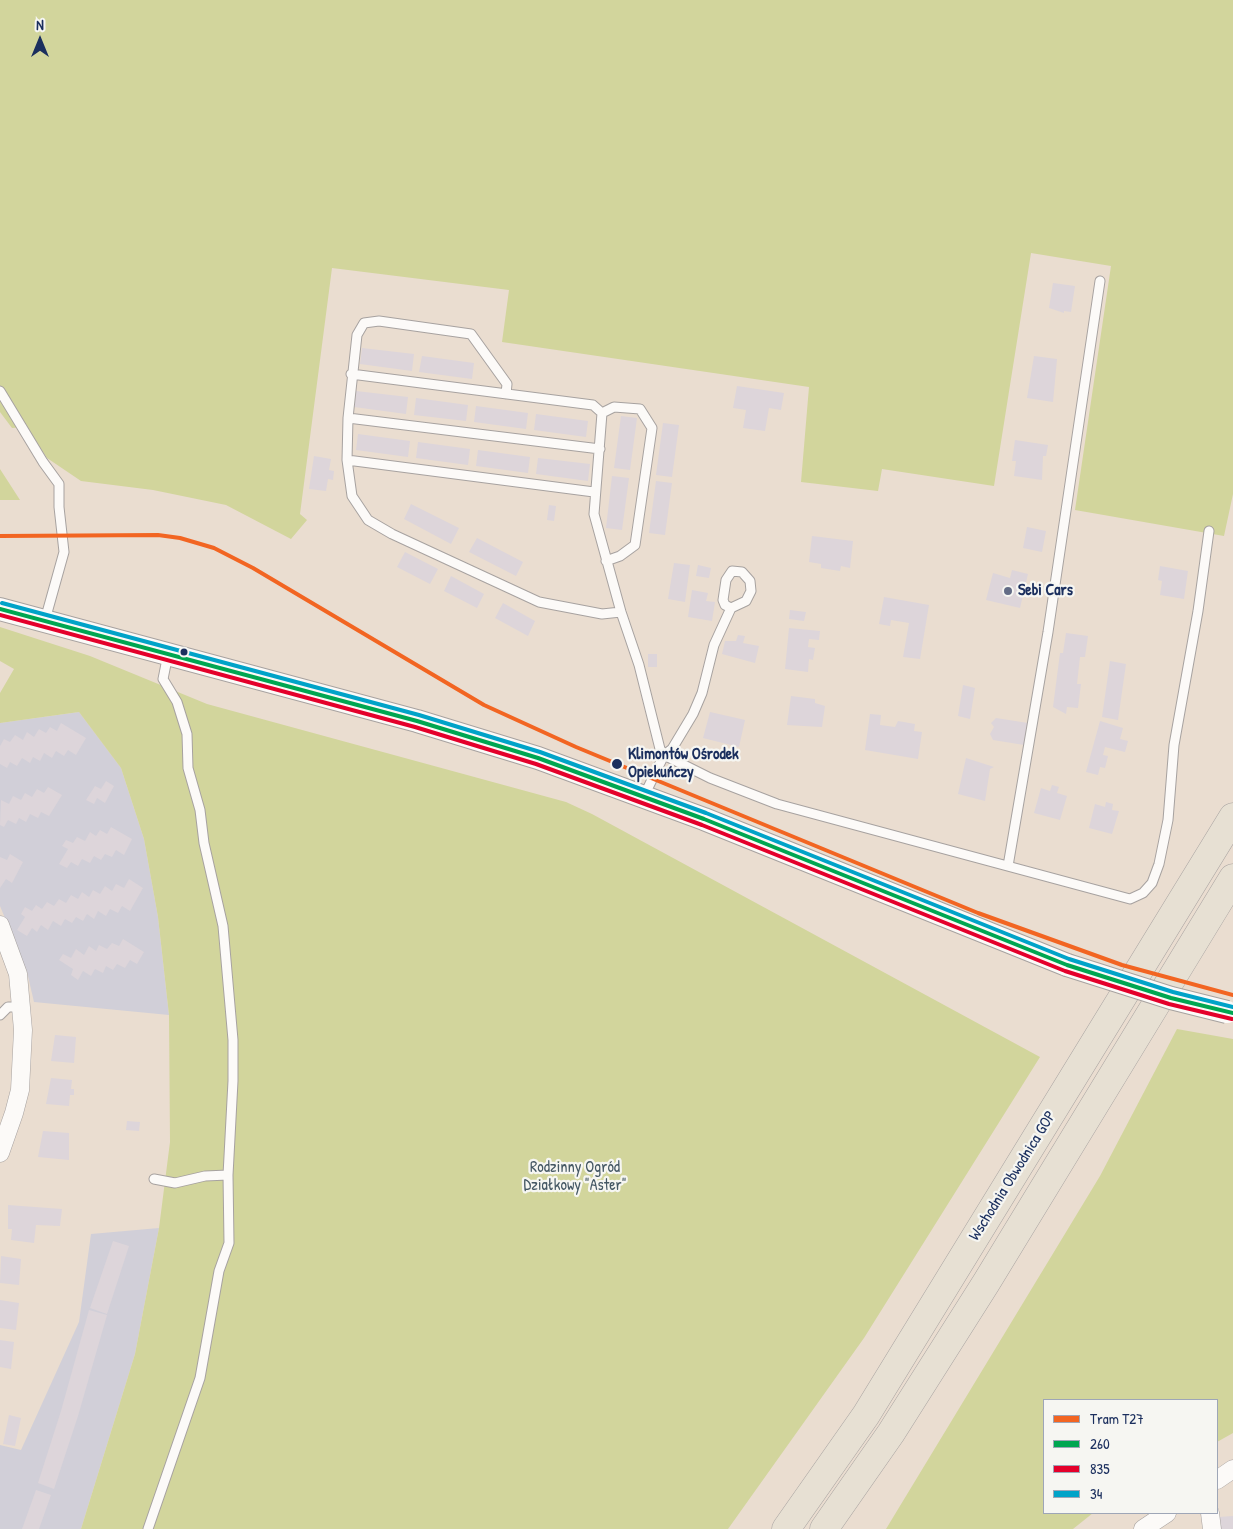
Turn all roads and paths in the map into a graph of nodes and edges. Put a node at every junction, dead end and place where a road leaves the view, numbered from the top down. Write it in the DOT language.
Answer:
graph roads {
  1 [pos="1100,281"];
  2 [pos="351,374"];
  3 [pos="0,391"];
  4 [pos="506,394"];
  5 [pos="602,413"];
  6 [pos="348,418"];
  7 [pos="600,450"];
  8 [pos="347,460"];
  9 [pos="594,492"];
  10 [pos="1209,531"];
  11 [pos="606,561"];
  12 [pos="731,608"];
  13 [pos="0,609"];
  14 [pos="621,612"];
  15 [pos="44,620"];
  16 [pos="168,654"];
  17 [pos="664,756"];
  18 [pos="644,796"];
  19 [pos="1233,817"];
  20 [pos="1008,866"];
  21 [pos="1233,878"];
  22 [pos="0,925"];
  23 [pos="22,1007"];
  24 [pos="1230,1012"];
  25 [pos="0,1015"];
  26 [pos="0,1150"];
  27 [pos="228,1175"];
  28 [pos="154,1179"];
  29 [pos="1233,1469"];
  30 [pos="1218,1479"];
  31 [pos="1166,1514"];
  32 [pos="1210,1514"];
  33 [pos="148,1529"];
  34 [pos="786,1529"];
  35 [pos="824,1529"];
  36 [pos="1143,1529"];
  37 [pos="1212,1529"];
  1 -- 20 [label="lane"];
  2 -- 4 [label="lane"];
  2 -- 4 [label="lane"];
  2 -- 6 [label="lane"];
  3 -- 15 [label="lane"];
  4 -- 5 [label="lane"];
  5 -- 7 [label="lane"];
  5 -- 11 [label="lane"];
  6 -- 7 [label="lane"];
  6 -- 8 [label="lane"];
  7 -- 9 [label="lane"];
  8 -- 9 [label="lane"];
  8 -- 14 [label="lane"];
  9 -- 11 [label="lane"];
  10 -- 20 [label="lane"];
  11 -- 14 [label="lane"];
  12 -- 17 [label="lane"];
  13 -- 15 [label="street"];
  14 -- 17 [label="lane"];
  15 -- 16 [label="street"];
  16 -- 18 [label="street"];
  16 -- 27 [label="lane"];
  17 -- 18 [label="lane"];
  17 -- 20 [label="lane"];
  18 -- 24 [label="street, bridge"];
  19 -- 34 [label="highway, Wschodnia Obwodnica GOP"];
  21 -- 35 [label="highway, Wschodnia Obwodnica GOP"];
  22 -- 23 [label="street"];
  23 -- 25 [label="lane"];
  23 -- 26 [label="street"];
  27 -- 28 [label="lane"];
  27 -- 33 [label="lane"];
  29 -- 30 [label="street"];
  31 -- 36 [label="street"];
  32 -- 37 [label="street"];
}
